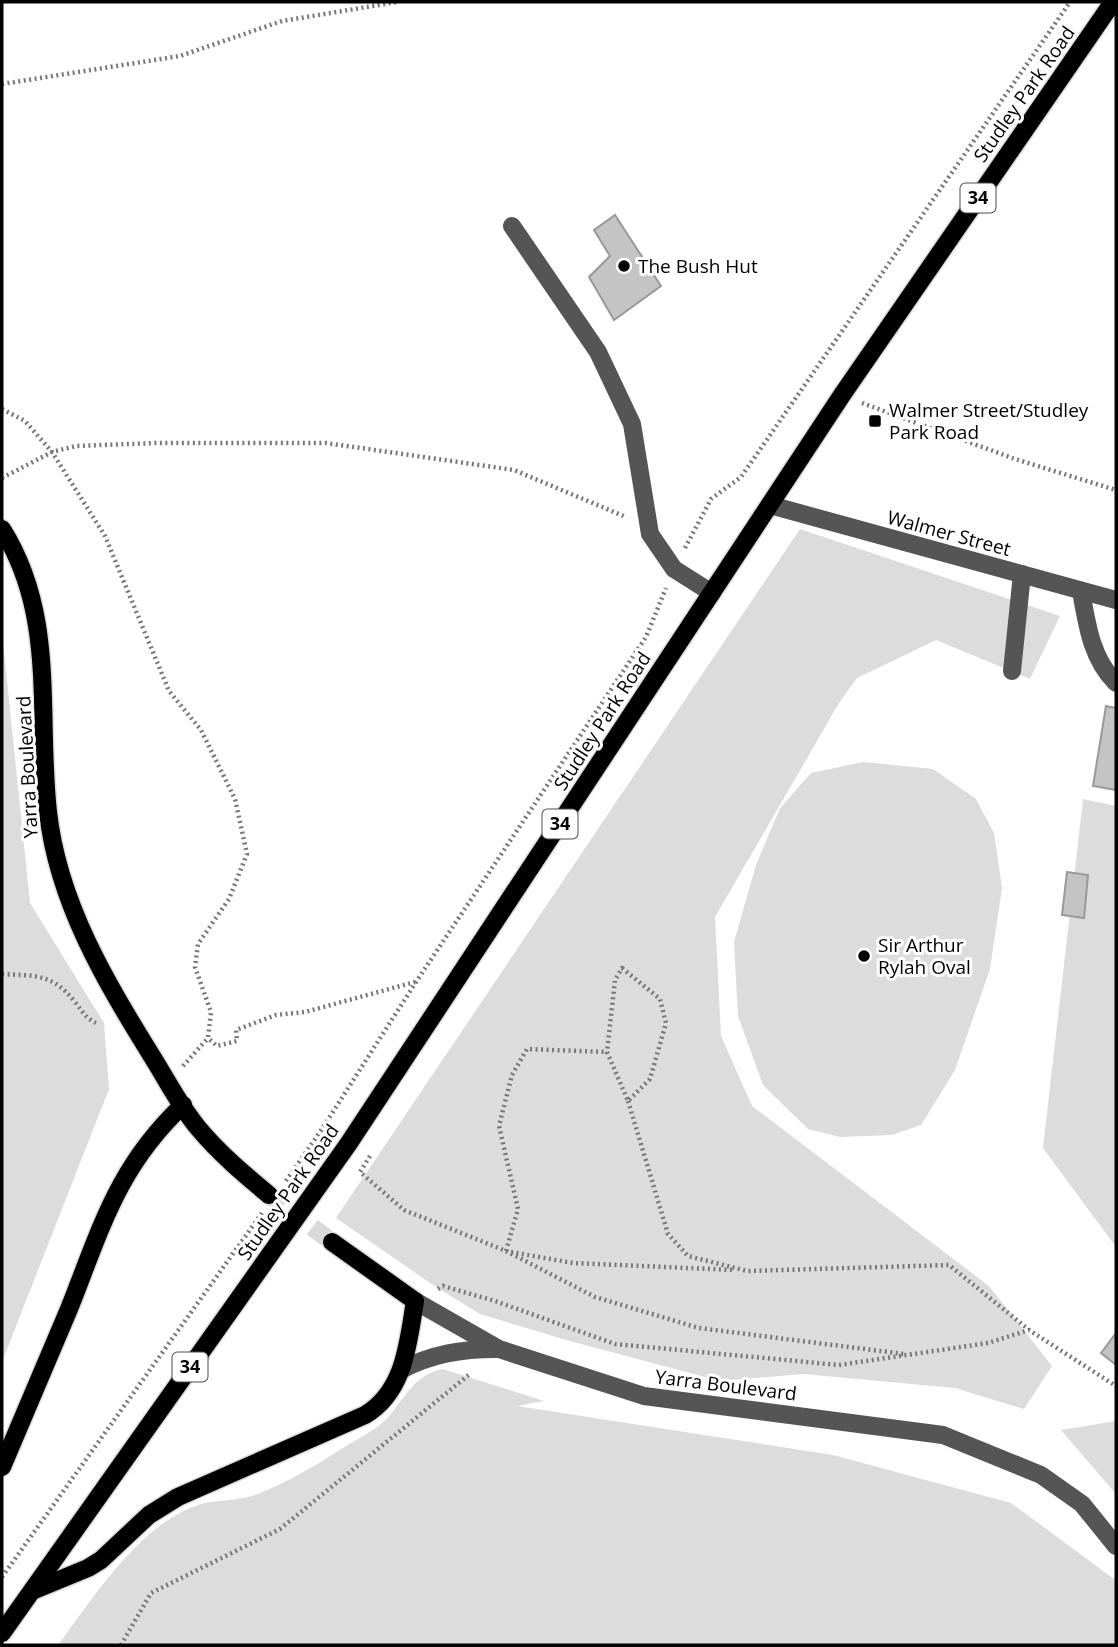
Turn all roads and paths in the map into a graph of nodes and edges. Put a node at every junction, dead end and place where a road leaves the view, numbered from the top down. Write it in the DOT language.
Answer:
graph roads {
  1 [pos="397,2"];
  2 [pos="1113,2"];
  3 [pos="2,84"];
  4 [pos="513,226"];
  5 [pos="842,395"];
  6 [pos="2,409"];
  7 [pos="52,452"];
  8 [pos="2,478"];
  9 [pos="1116,490"];
  10 [pos="770,505"];
  11 [pos="2,529"];
  12 [pos="650,534"];
  13 [pos="1022,574"];
  14 [pos="1081,591"];
  15 [pos="712,593"];
  16 [pos="1116,600"];
  17 [pos="1012,671"];
  18 [pos="1116,683"];
  19 [pos="2,974"];
  20 [pos="416,982"];
  21 [pos="98,1024"];
  22 [pos="208,1038"];
  23 [pos="607,1052"];
  24 [pos="168,1082"];
  25 [pos="628,1101"];
  26 [pos="183,1105"];
  27 [pos="322,1129"];
  28 [pos="349,1143"];
  29 [pos="272,1197"];
  30 [pos="332,1242"];
  31 [pos="506,1251"];
  32 [pos="747,1271"];
  33 [pos="415,1301"];
  34 [pos="1029,1330"];
  35 [pos="499,1349"];
  36 [pos="912,1354"];
  37 [pos="401,1370"];
  38 [pos="1116,1386"];
  39 [pos="2,1467"];
  40 [pos="1116,1546"];
  41 [pos="2,1577"];
  42 [pos="32,1591"];
  43 [pos="2,1633"];
  44 [pos="121,1645"];
  1 -- 3 [label="path"];
  2 -- 5 [label="main road, Studley Park Road / 34"];
  4 -- 12 [label="street"];
  5 -- 9 [label="path"];
  5 -- 10 [label="main road, Studley Park Road / 34"];
  6 -- 7 [label="path"];
  7 -- 8 [label="path"];
  7 -- 12 [label="path"];
  7 -- 22 [label="path"];
  10 -- 13 [label="street, Walmer Street"];
  10 -- 15 [label="main road, Studley Park Road / 34"];
  11 -- 24 [label="main road, Yarra Boulevard"];
  12 -- 15 [label="street"];
  13 -- 14 [label="street, Walmer Street"];
  13 -- 17 [label="street"];
  14 -- 16 [label="street, Walmer Street"];
  14 -- 18 [label="street"];
  15 -- 28 [label="main road, Studley Park Road / 34"];
  19 -- 21 [label="path"];
  20 -- 22 [label="path"];
  22 -- 24 [label="path"];
  23 -- 25 [label="path"];
  23 -- 25 [label="path"];
  23 -- 31 [label="path"];
  24 -- 26 [label="main road, Yarra Boulevard"];
  25 -- 32 [label="path"];
  26 -- 29 [label="main road, Yarra Boulevard"];
  26 -- 39 [label="main road"];
  27 -- 29 [label="path"];
  28 -- 31 [label="path"];
  28 -- 42 [label="main road, Studley Park Road / 34"];
  29 -- 41 [label="path"];
  30 -- 33 [label="main road, Yarra Boulevard"];
  31 -- 32 [label="path"];
  31 -- 36 [label="path"];
  32 -- 34 [label="path"];
  33 -- 35 [label="street, Yarra Boulevard"];
  33 -- 36 [label="path"];
  33 -- 37 [label="main road"];
  34 -- 36 [label="path"];
  34 -- 38 [label="path"];
  35 -- 37 [label="street"];
  35 -- 40 [label="street, Yarra Boulevard"];
  35 -- 44 [label="path"];
  37 -- 42 [label="main road"];
  42 -- 43 [label="main road, Studley Park Road / 34"];
}
